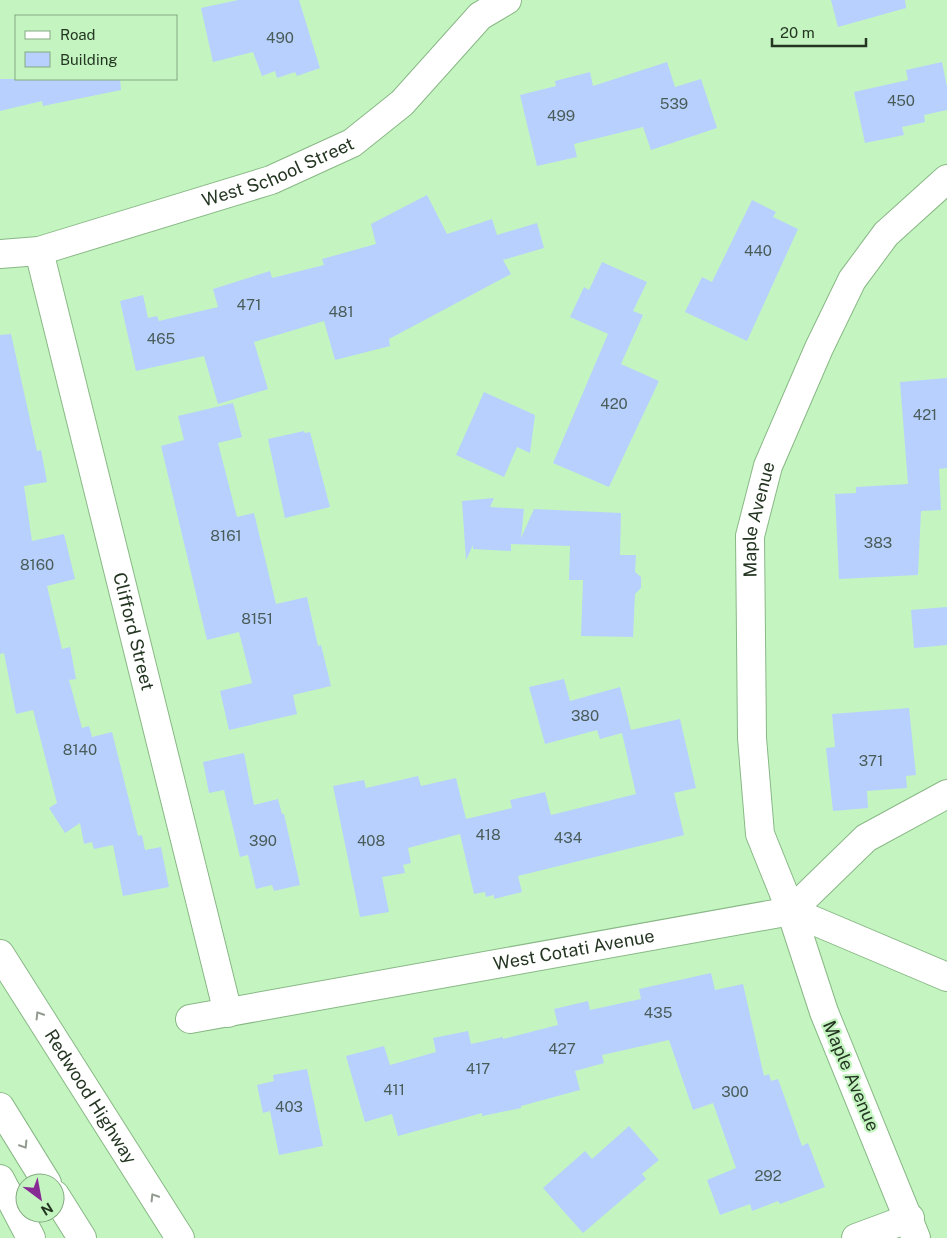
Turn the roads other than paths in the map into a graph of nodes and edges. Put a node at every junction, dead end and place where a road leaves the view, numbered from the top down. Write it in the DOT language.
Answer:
graph roads {
  1 [pos="507,0"];
  2 [pos="947,179"];
  3 [pos="39,251"];
  4 [pos="0,254"];
  5 [pos="947,794"];
  6 [pos="791,911"];
  7 [pos="0,954"];
  8 [pos="947,977"];
  9 [pos="228,1013"];
  10 [pos="190,1020"];
  11 [pos="0,1107"];
  12 [pos="41,1173"];
  13 [pos="0,1179"];
  14 [pos="65,1211"];
  15 [pos="913,1228"];
  16 [pos="31,1238"];
  17 [pos="82,1238"];
  18 [pos="180,1238"];
  19 [pos="856,1238"];
  1 -- 3 [label="main road, West School Street"];
  2 -- 6 [label="main road, Maple Avenue"];
  3 -- 4 [label="main road, West School Street"];
  3 -- 9 [label="main road, Clifford Street"];
  5 -- 6 [label="main road"];
  6 -- 8 [label="main road"];
  6 -- 9 [label="main road, West Cotati Avenue"];
  6 -- 15 [label="main road, Maple Avenue"];
  18 -- 7 [label="main road, Redwood Highway, one-way"];
  9 -- 10 [label="main road, West Cotati Avenue"];
  11 -- 12 [label="main road, one-way"];
  13 -- 16 [label="main road"];
  14 -- 17 [label="main road"];
  15 -- 19 [label="main road"];
}
